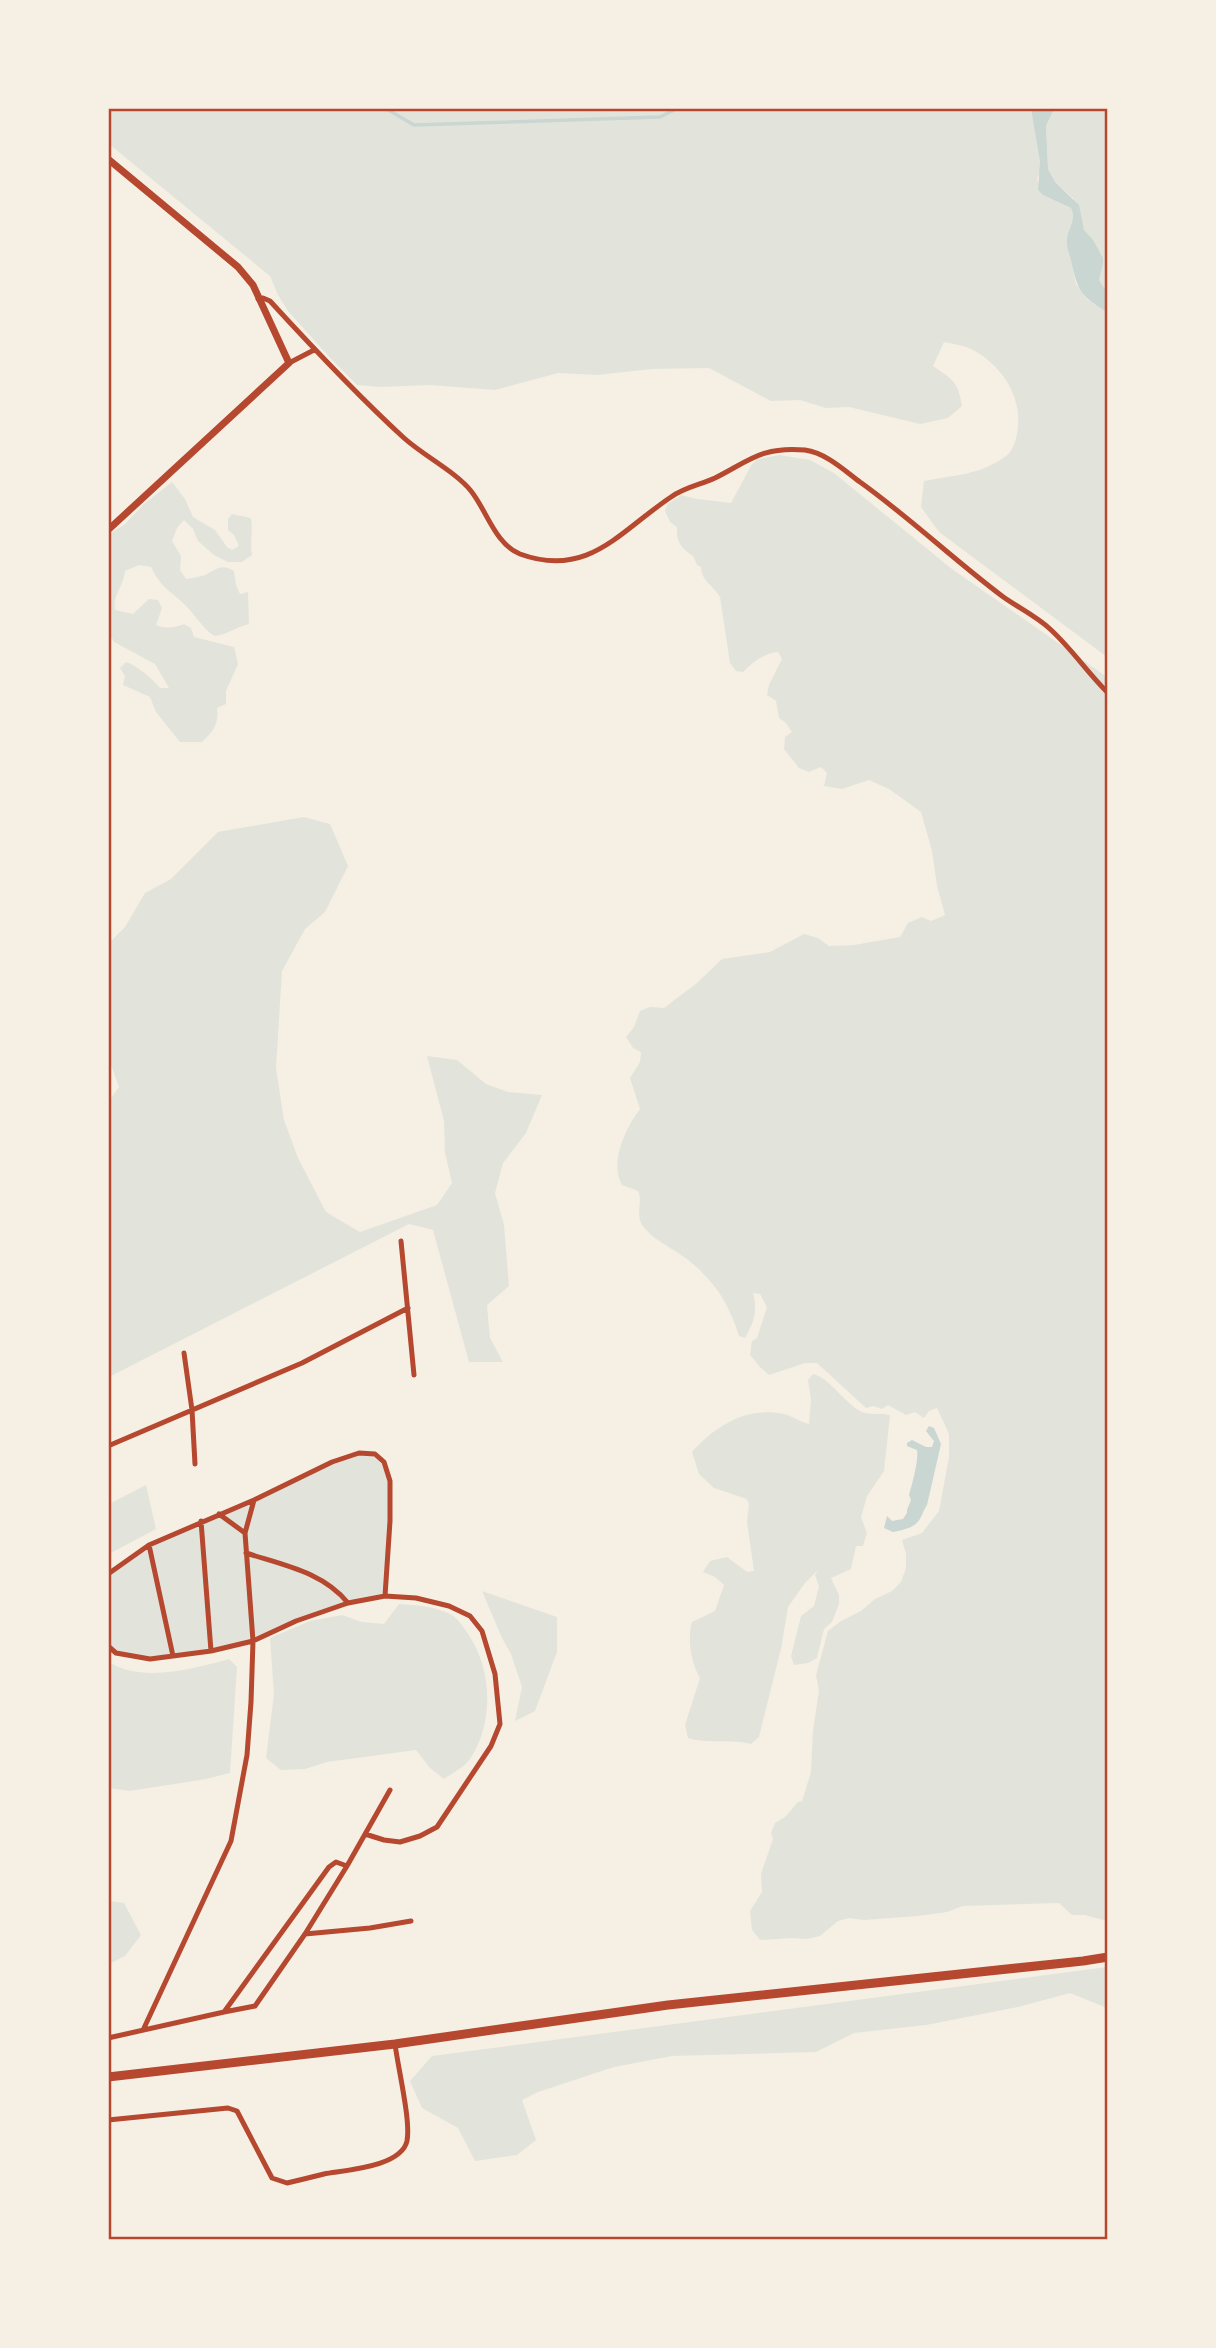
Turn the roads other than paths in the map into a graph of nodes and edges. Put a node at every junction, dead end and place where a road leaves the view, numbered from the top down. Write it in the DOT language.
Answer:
graph roads {
  1 [pos="108,159"];
  2 [pos="258,299"];
  3 [pos="314,350"];
  4 [pos="289,363"];
  5 [pos="108,530"];
  6 [pos="1108,692"];
  7 [pos="401,1241"];
  8 [pos="408,1308"];
  9 [pos="184,1353"];
  10 [pos="414,1375"];
  11 [pos="192,1410"];
  12 [pos="108,1446"];
  13 [pos="195,1464"];
  14 [pos="254,1500"];
  15 [pos="219,1514"];
  16 [pos="201,1521"];
  17 [pos="245,1533"];
  18 [pos="149,1545"];
  19 [pos="246,1553"];
  20 [pos="108,1574"];
  21 [pos="385,1596"];
  22 [pos="348,1603"];
  23 [pos="253,1641"];
  24 [pos="108,1647"];
  25 [pos="211,1651"];
  26 [pos="173,1656"];
  27 [pos="390,1790"];
  28 [pos="365,1834"];
  29 [pos="346,1866"];
  30 [pos="411,1921"];
  31 [pos="305,1934"];
  32 [pos="1108,1957"];
  33 [pos="224,2012"];
  34 [pos="144,2028"];
  35 [pos="108,2038"];
  36 [pos="395,2044"];
  37 [pos="108,2077"];
  38 [pos="108,2120"];
  1 -- 2 [label="street"];
  2 -- 3 [label="street"];
  2 -- 4 [label="street"];
  3 -- 4 [label="street"];
  3 -- 6 [label="street"];
  4 -- 5 [label="street"];
  7 -- 8 [label="street"];
  8 -- 10 [label="street"];
  8 -- 11 [label="street"];
  9 -- 11 [label="street"];
  11 -- 12 [label="street"];
  11 -- 13 [label="street"];
  14 -- 15 [label="street"];
  14 -- 17 [label="street"];
  14 -- 21 [label="street"];
  15 -- 16 [label="street"];
  15 -- 17 [label="street"];
  16 -- 18 [label="street"];
  16 -- 25 [label="street"];
  17 -- 19 [label="street"];
  18 -- 20 [label="street"];
  18 -- 26 [label="street"];
  19 -- 22 [label="street"];
  19 -- 23 [label="street"];
  21 -- 22 [label="street"];
  21 -- 28 [label="street"];
  22 -- 23 [label="street"];
  23 -- 25 [label="street"];
  23 -- 34 [label="street"];
  24 -- 26 [label="street"];
  25 -- 26 [label="street"];
  27 -- 28 [label="street"];
  28 -- 29 [label="street"];
  29 -- 31 [label="street"];
  29 -- 33 [label="street"];
  30 -- 31 [label="street"];
  31 -- 33 [label="street"];
  32 -- 36 [label="highway"];
  33 -- 34 [label="street"];
  34 -- 35 [label="street"];
  36 -- 37 [label="highway"];
  36 -- 38 [label="street"];
}
